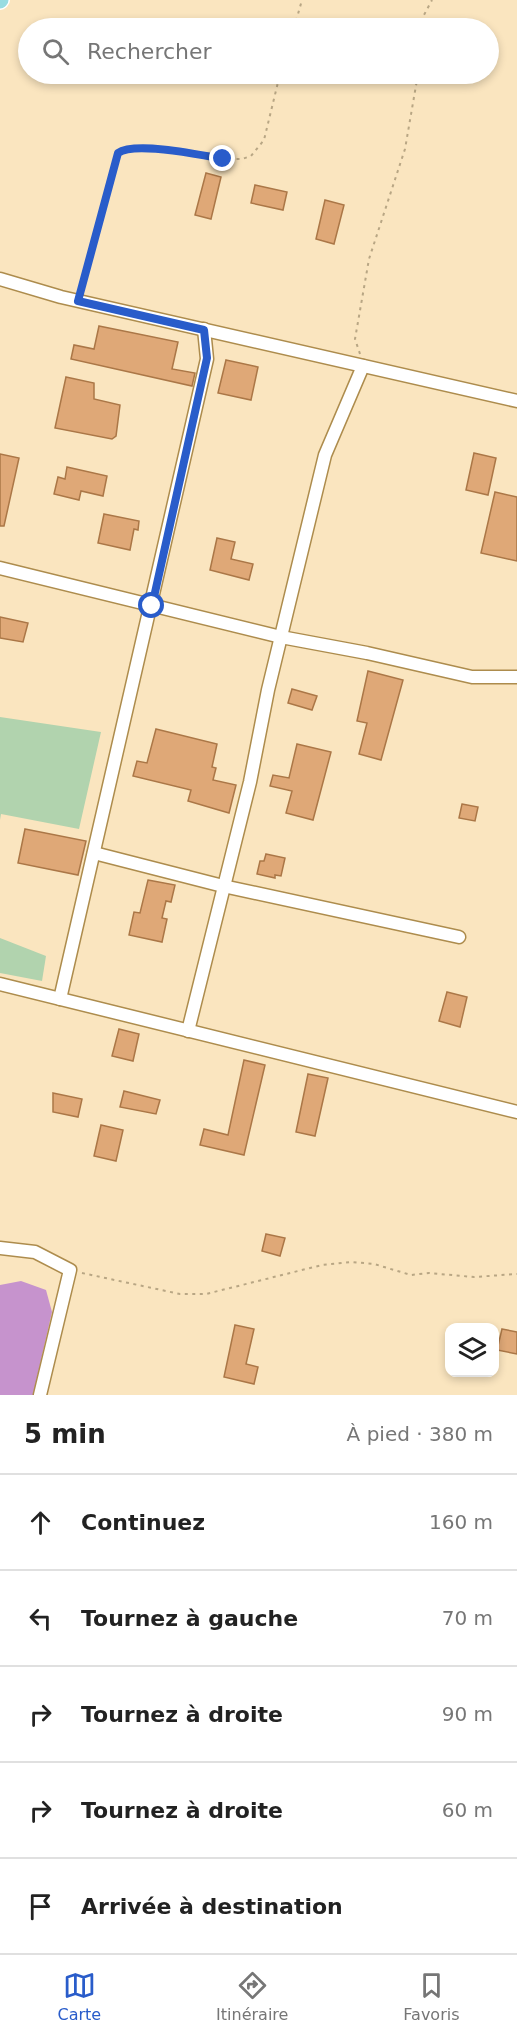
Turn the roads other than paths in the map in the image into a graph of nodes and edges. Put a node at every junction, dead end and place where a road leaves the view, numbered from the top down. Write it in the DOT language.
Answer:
graph roads {
  1 [pos="0,279"];
  2 [pos="204,330"];
  3 [pos="363,366"];
  4 [pos="517,401"];
  5 [pos="0,568"];
  6 [pos="152,606"];
  7 [pos="281,637"];
  8 [pos="517,677"];
  9 [pos="94,853"];
  10 [pos="223,886"];
  11 [pos="459,937"];
  12 [pos="0,984"];
  13 [pos="60,999"];
  14 [pos="188,1031"];
  15 [pos="517,1112"];
  16 [pos="0,1248"];
  17 [pos="40,1395"];
  1 -- 2 [label="street"];
  2 -- 3 [label="street"];
  2 -- 6 [label="street"];
  3 -- 4 [label="street"];
  3 -- 7 [label="street"];
  5 -- 6 [label="street"];
  6 -- 7 [label="street"];
  6 -- 9 [label="street"];
  7 -- 8 [label="street"];
  7 -- 10 [label="street"];
  9 -- 10 [label="street"];
  9 -- 13 [label="street"];
  10 -- 11 [label="street"];
  10 -- 14 [label="street"];
  12 -- 13 [label="street"];
  13 -- 14 [label="street"];
  14 -- 15 [label="street"];
  16 -- 17 [label="street"];
}
